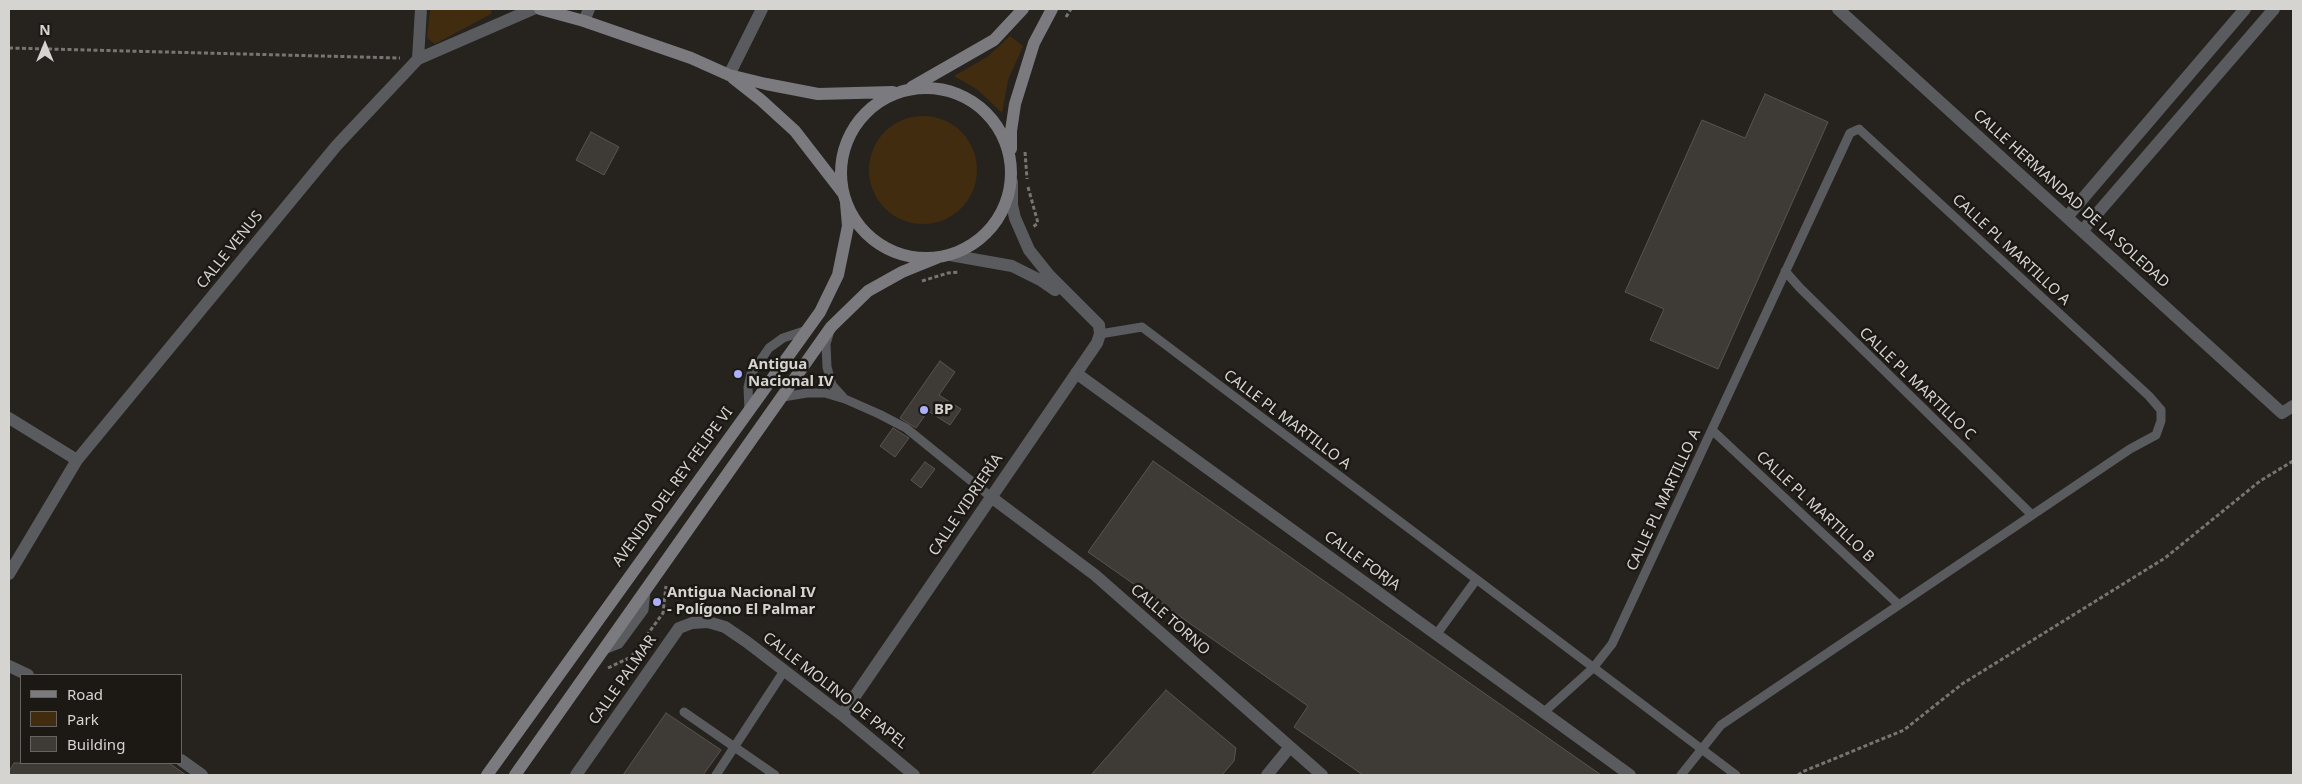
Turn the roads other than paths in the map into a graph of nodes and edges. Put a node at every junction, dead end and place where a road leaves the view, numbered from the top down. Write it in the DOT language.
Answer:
graph roads {
  1 [pos="421,9"];
  2 [pos="533,9"];
  3 [pos="540,9"];
  4 [pos="589,9"];
  5 [pos="762,9"];
  6 [pos="1023,9"];
  7 [pos="1052,9"];
  8 [pos="1838,9"];
  9 [pos="2245,9"];
  10 [pos="2274,9"];
  11 [pos="584,21"];
  12 [pos="418,59"];
  13 [pos="729,75"];
  14 [pos="904,91"];
  15 [pos="1011,161"];
  16 [pos="1012,182"];
  17 [pos="845,198"];
  18 [pos="2067,217"];
  19 [pos="2082,232"];
  20 [pos="944,256"];
  21 [pos="1785,271"];
  22 [pos="1088,314"];
  23 [pos="831,327"];
  24 [pos="807,330"];
  25 [pos="1100,334"];
  26 [pos="1076,373"];
  27 [pos="783,397"];
  28 [pos="845,399"];
  29 [pos="2293,406"];
  30 [pos="748,411"];
  31 [pos="9,418"];
  32 [pos="1712,430"];
  33 [pos="77,460"];
  34 [pos="991,497"];
  35 [pos="2032,515"];
  36 [pos="9,574"];
  37 [pos="1476,580"];
  38 [pos="1899,605"];
  39 [pos="708,622"];
  40 [pos="1436,635"];
  41 [pos="9,666"];
  42 [pos="1593,668"];
  43 [pos="784,671"];
  44 [pos="26,674"];
  45 [pos="684,712"];
  46 [pos="1543,712"];
  47 [pos="842,715"];
  48 [pos="735,746"];
  49 [pos="1290,747"];
  50 [pos="1702,748"];
  51 [pos="182,761"];
  52 [pos="202,775"];
  53 [pos="487,775"];
  54 [pos="515,775"];
  55 [pos="576,775"];
  56 [pos="716,775"];
  57 [pos="775,775"];
  58 [pos="914,775"];
  59 [pos="1267,775"];
  60 [pos="1322,775"];
  61 [pos="1630,775"];
  62 [pos="1682,775"];
  63 [pos="1736,775"];
  1 -- 12 [label="street"];
  2 -- 12 [label="street, CALLE VENUS"];
  3 -- 11 [label="main road"];
  4 -- 11 [label="street"];
  5 -- 13 [label="street"];
  6 -- 14 [label="main road"];
  7 -- 15 [label="main road"];
  8 -- 18 [label="street, CALLE HERMANDAD DE LA SOLEDAD"];
  9 -- 18 [label="street"];
  10 -- 19 [label="street"];
  11 -- 13 [label="main road"];
  12 -- 33 [label="street, CALLE VENUS"];
  13 -- 14 [label="main road"];
  13 -- 17 [label="main road"];
  14 -- 15 [label="main road"];
  14 -- 17 [label="main road"];
  15 -- 16 [label="main road"];
  16 -- 20 [label="main road"];
  16 -- 22 [label="street"];
  17 -- 20 [label="main road"];
  17 -- 24 [label="main road, AVENIDA DEL REY FELIPE VI"];
  18 -- 19 [label="street, CALLE HERMANDAD DE LA SOLEDAD"];
  19 -- 29 [label="street, CALLE HERMANDAD DE LA SOLEDAD"];
  20 -- 22 [label="street"];
  20 -- 23 [label="main road"];
  21 -- 32 [label="lane, CALLE PL MARTILLO A"];
  21 -- 35 [label="lane, CALLE PL MARTILLO C"];
  21 -- 35 [label="lane, CALLE PL MARTILLO A"];
  22 -- 25 [label="street"];
  23 -- 27 [label="main road"];
  23 -- 28 [label="lane"];
  24 -- 30 [label="main road, AVENIDA DEL REY FELIPE VI"];
  24 -- 30 [label="lane"];
  25 -- 26 [label="street, CALLE VIDRIERÍA"];
  25 -- 37 [label="lane, CALLE PL MARTILLO A"];
  26 -- 34 [label="street, CALLE VIDRIERÍA"];
  26 -- 40 [label="street, CALLE FORJA"];
  27 -- 28 [label="lane"];
  27 -- 54 [label="main road"];
  28 -- 34 [label="lane"];
  30 -- 53 [label="main road, AVENIDA DEL REY FELIPE VI"];
  31 -- 33 [label="street"];
  32 -- 38 [label="lane, CALLE PL MARTILLO B"];
  32 -- 42 [label="lane, CALLE PL MARTILLO A"];
  33 -- 36 [label="street, CALLE VENUS"];
  34 -- 47 [label="street, CALLE VIDRIERÍA"];
  34 -- 49 [label="street, CALLE TORNO"];
  35 -- 38 [label="lane, CALLE PL MARTILLO A"];
  37 -- 40 [label="lane"];
  37 -- 42 [label="lane, CALLE PL MARTILLO A"];
  38 -- 50 [label="lane, CALLE PL MARTILLO A"];
  39 -- 43 [label="street, CALLE MOLINO DE PAPEL"];
  39 -- 55 [label="street, CALLE PALMAR"];
  40 -- 46 [label="street, CALLE FORJA"];
  41 -- 44 [label="street"];
  42 -- 46 [label="lane, CALLE PL MARTILLO A"];
  42 -- 50 [label="lane, CALLE PL MARTILLO A"];
  43 -- 47 [label="street, CALLE MOLINO DE PAPEL"];
  43 -- 48 [label="lane"];
  45 -- 48 [label="lane"];
  46 -- 61 [label="street, CALLE FORJA"];
  47 -- 58 [label="street, CALLE MOLINO DE PAPEL"];
  48 -- 56 [label="lane"];
  48 -- 57 [label="lane"];
  49 -- 59 [label="street"];
  49 -- 60 [label="street, CALLE TORNO"];
  50 -- 62 [label="lane, CALLE PL MARTILLO A"];
  50 -- 63 [label="lane, CALLE PL MARTILLO A"];
  51 -- 52 [label="street"];
}
